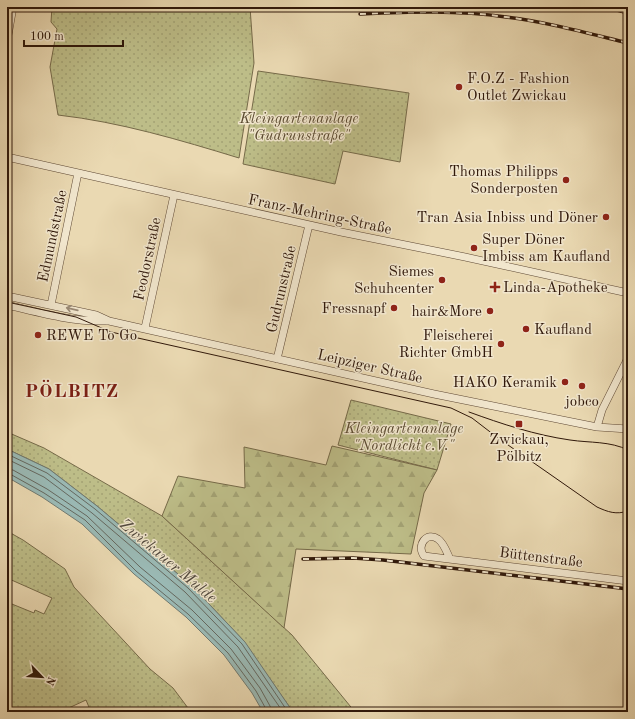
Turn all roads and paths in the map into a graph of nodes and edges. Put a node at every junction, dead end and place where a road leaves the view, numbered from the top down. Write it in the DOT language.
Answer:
graph roads {
  1 [pos="13,7"];
  2 [pos="7,42"];
  3 [pos="7,157"];
  4 [pos="78,173"];
  5 [pos="174,195"];
  6 [pos="309,225"];
  7 [pos="628,293"];
  8 [pos="7,296"];
  9 [pos="7,305"];
  10 [pos="51,305"];
  11 [pos="109,321"];
  12 [pos="145,328"];
  13 [pos="628,358"];
  14 [pos="277,359"];
  15 [pos="597,426"];
  16 [pos="628,429"];
  17 [pos="450,559"];
  18 [pos="628,580"];
  1 -- 2 [label="street"];
  3 -- 4 [label="street, Franz-Mehring-Straße"];
  4 -- 5 [label="street, Franz-Mehring-Straße"];
  4 -- 10 [label="street, Edmundstraße"];
  5 -- 6 [label="street, Franz-Mehring-Straße"];
  5 -- 12 [label="street, Feodorstraße"];
  6 -- 7 [label="street, Franz-Mehring-Straße"];
  6 -- 14 [label="street, Gudrunstraße"];
  8 -- 10 [label="street, Leipziger Straße"];
  9 -- 11 [label="street, Leipziger Straße"];
  11 -- 10 [label="street, Leipziger Straße, one-way"];
  11 -- 12 [label="street, Leipziger Straße"];
  12 -- 14 [label="street, Leipziger Straße"];
  13 -- 15 [label="street"];
  14 -- 15 [label="street, Leipziger Straße"];
  15 -- 16 [label="street, Leipziger Straße"];
  17 -- 18 [label="street, Büttenstraße"];
}
